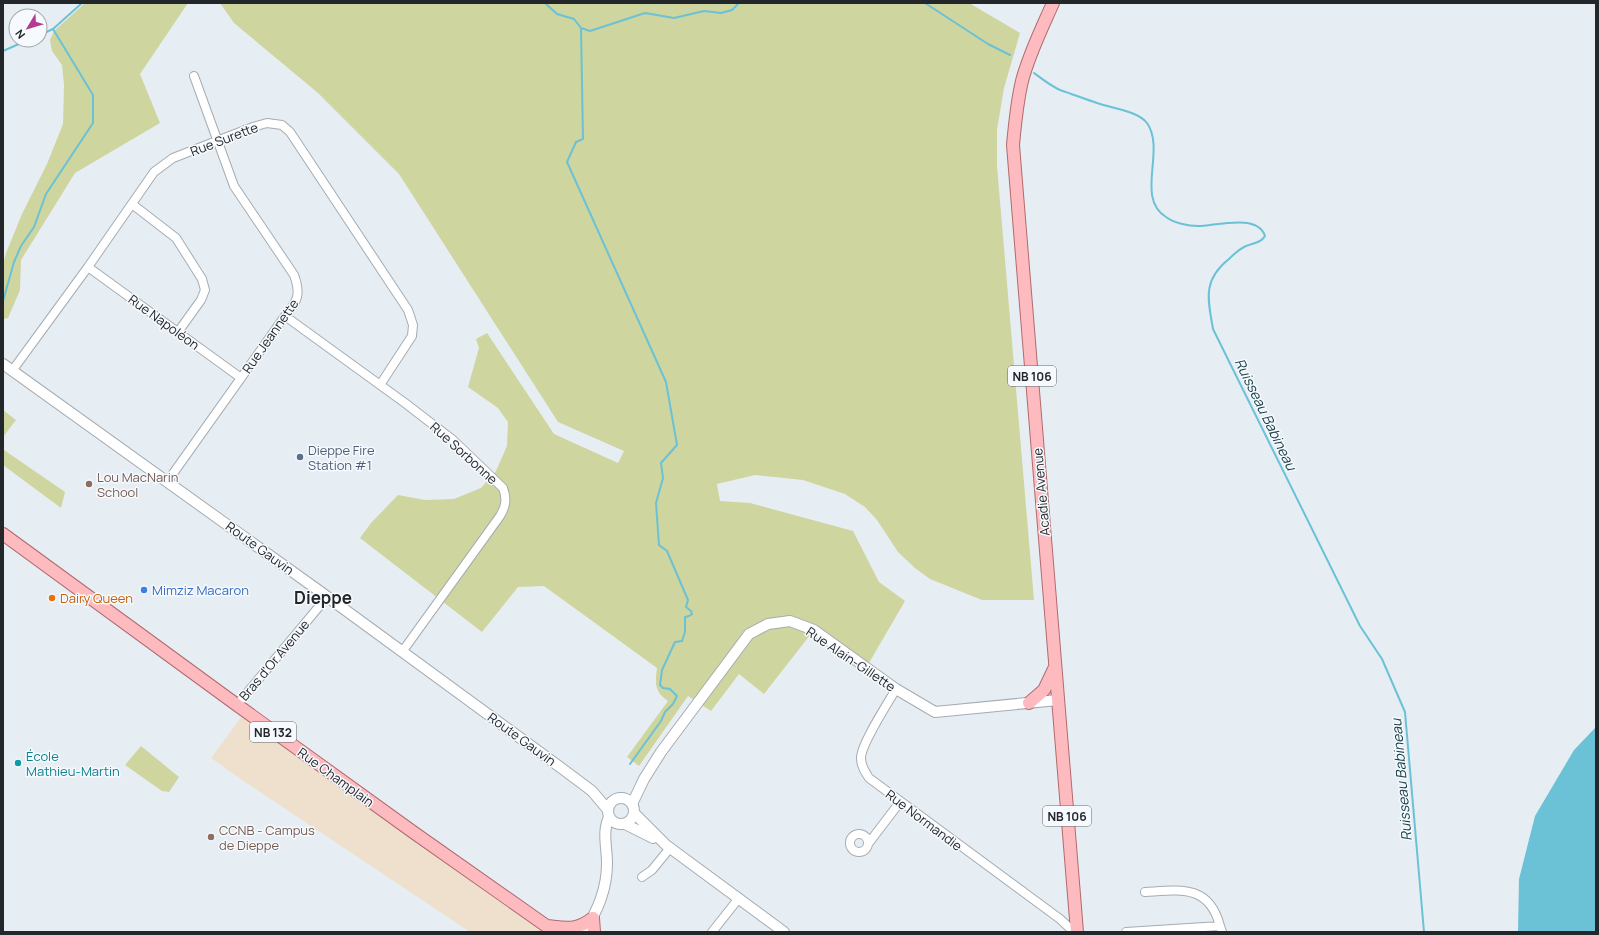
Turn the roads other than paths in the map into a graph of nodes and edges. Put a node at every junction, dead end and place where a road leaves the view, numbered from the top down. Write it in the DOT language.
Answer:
graph roads {
  1 [pos="1053,3"];
  2 [pos="194,76"];
  3 [pos="217,141"];
  4 [pos="132,204"];
  5 [pos="88,267"];
  6 [pos="285,316"];
  7 [pos="178,332"];
  8 [pos="3,364"];
  9 [pos="12,371"];
  10 [pos="241,378"];
  11 [pos="380,385"];
  12 [pos="166,482"];
  13 [pos="3,534"];
  14 [pos="327,597"];
  15 [pos="402,652"];
  16 [pos="1056,666"];
  17 [pos="896,690"];
  18 [pos="1058,700"];
  19 [pos="1029,703"];
  20 [pos="237,705"];
  21 [pos="644,779"];
  22 [pos="592,791"];
  23 [pos="618,798"];
  24 [pos="900,802"];
  25 [pos="633,809"];
  26 [pos="608,814"];
  27 [pos="622,824"];
  28 [pos="605,840"];
  29 [pos="868,844"];
  30 [pos="668,847"];
  31 [pos="642,877"];
  32 [pos="1145,892"];
  33 [pos="739,898"];
  34 [pos="1076,913"];
  35 [pos="593,918"];
  36 [pos="1060,919"];
  37 [pos="1221,929"];
  38 [pos="550,930"];
  39 [pos="584,932"];
  40 [pos="594,932"];
  41 [pos="712,932"];
  42 [pos="784,932"];
  43 [pos="1074,932"];
  44 [pos="1077,932"];
  45 [pos="1126,932"];
  1 -- 16 [label="main road, Acadie Avenue / NB 106"];
  2 -- 3 [label="street, Rue Jeannette"];
  3 -- 4 [label="street, Rue Surette"];
  3 -- 6 [label="street, Rue Jeannette"];
  3 -- 11 [label="street, Rue Surette"];
  4 -- 5 [label="street, Rue Surette"];
  4 -- 7 [label="street"];
  5 -- 7 [label="street, Rue Napoléon"];
  5 -- 9 [label="street, Rue Surette"];
  6 -- 10 [label="street, Rue Jeannette"];
  6 -- 11 [label="street, Rue Sorbonne"];
  7 -- 10 [label="street, Rue Napoléon"];
  8 -- 9 [label="street, Route Gauvin"];
  9 -- 12 [label="street, Route Gauvin"];
  10 -- 12 [label="street, Rue Jeannette"];
  11 -- 15 [label="street, Rue Sorbonne"];
  12 -- 14 [label="street, Route Gauvin"];
  13 -- 20 [label="main road, Rue Champlain / NB 132"];
  14 -- 15 [label="street, Route Gauvin"];
  14 -- 20 [label="street, Bras d'Or Avenue"];
  15 -- 22 [label="street, Route Gauvin"];
  16 -- 18 [label="main road, Acadie Avenue / NB 106"];
  16 -- 19 [label="main road"];
  17 -- 19 [label="street, Rue Alain-Gillette"];
  17 -- 21 [label="street, Rue Alain-Gillette"];
  17 -- 24 [label="street, Rue Normandie"];
  18 -- 19 [label="street, Rue Alain-Gillette"];
  18 -- 34 [label="main road, Acadie Avenue / NB 106"];
  20 -- 38 [label="main road, Rue Champlain / NB 132"];
  21 -- 23 [label="street, Rue Alain-Gillette"];
  21 -- 25 [label="street, Rue Alain-Gillette"];
  22 -- 23 [label="street, Route Gauvin"];
  22 -- 26 [label="street, Route Gauvin"];
  23 -- 25 [label="street"];
  23 -- 26 [label="street"];
  24 -- 29 [label="street"];
  24 -- 36 [label="street, Rue Normandie"];
  25 -- 27 [label="street"];
  25 -- 30 [label="street"];
  26 -- 27 [label="street"];
  26 -- 28 [label="street"];
  27 -- 28 [label="street"];
  27 -- 30 [label="street"];
  28 -- 35 [label="street"];
  30 -- 31 [label="street"];
  30 -- 33 [label="street"];
  32 -- 37 [label="street"];
  33 -- 41 [label="street"];
  33 -- 42 [label="street"];
  34 -- 36 [label="street"];
  34 -- 44 [label="main road, Acadie Avenue / NB 106"];
  35 -- 38 [label="main road"];
  35 -- 39 [label="street"];
  35 -- 40 [label="main road"];
  36 -- 43 [label="street, Rue Normandie"];
  37 -- 45 [label="street"];
}
